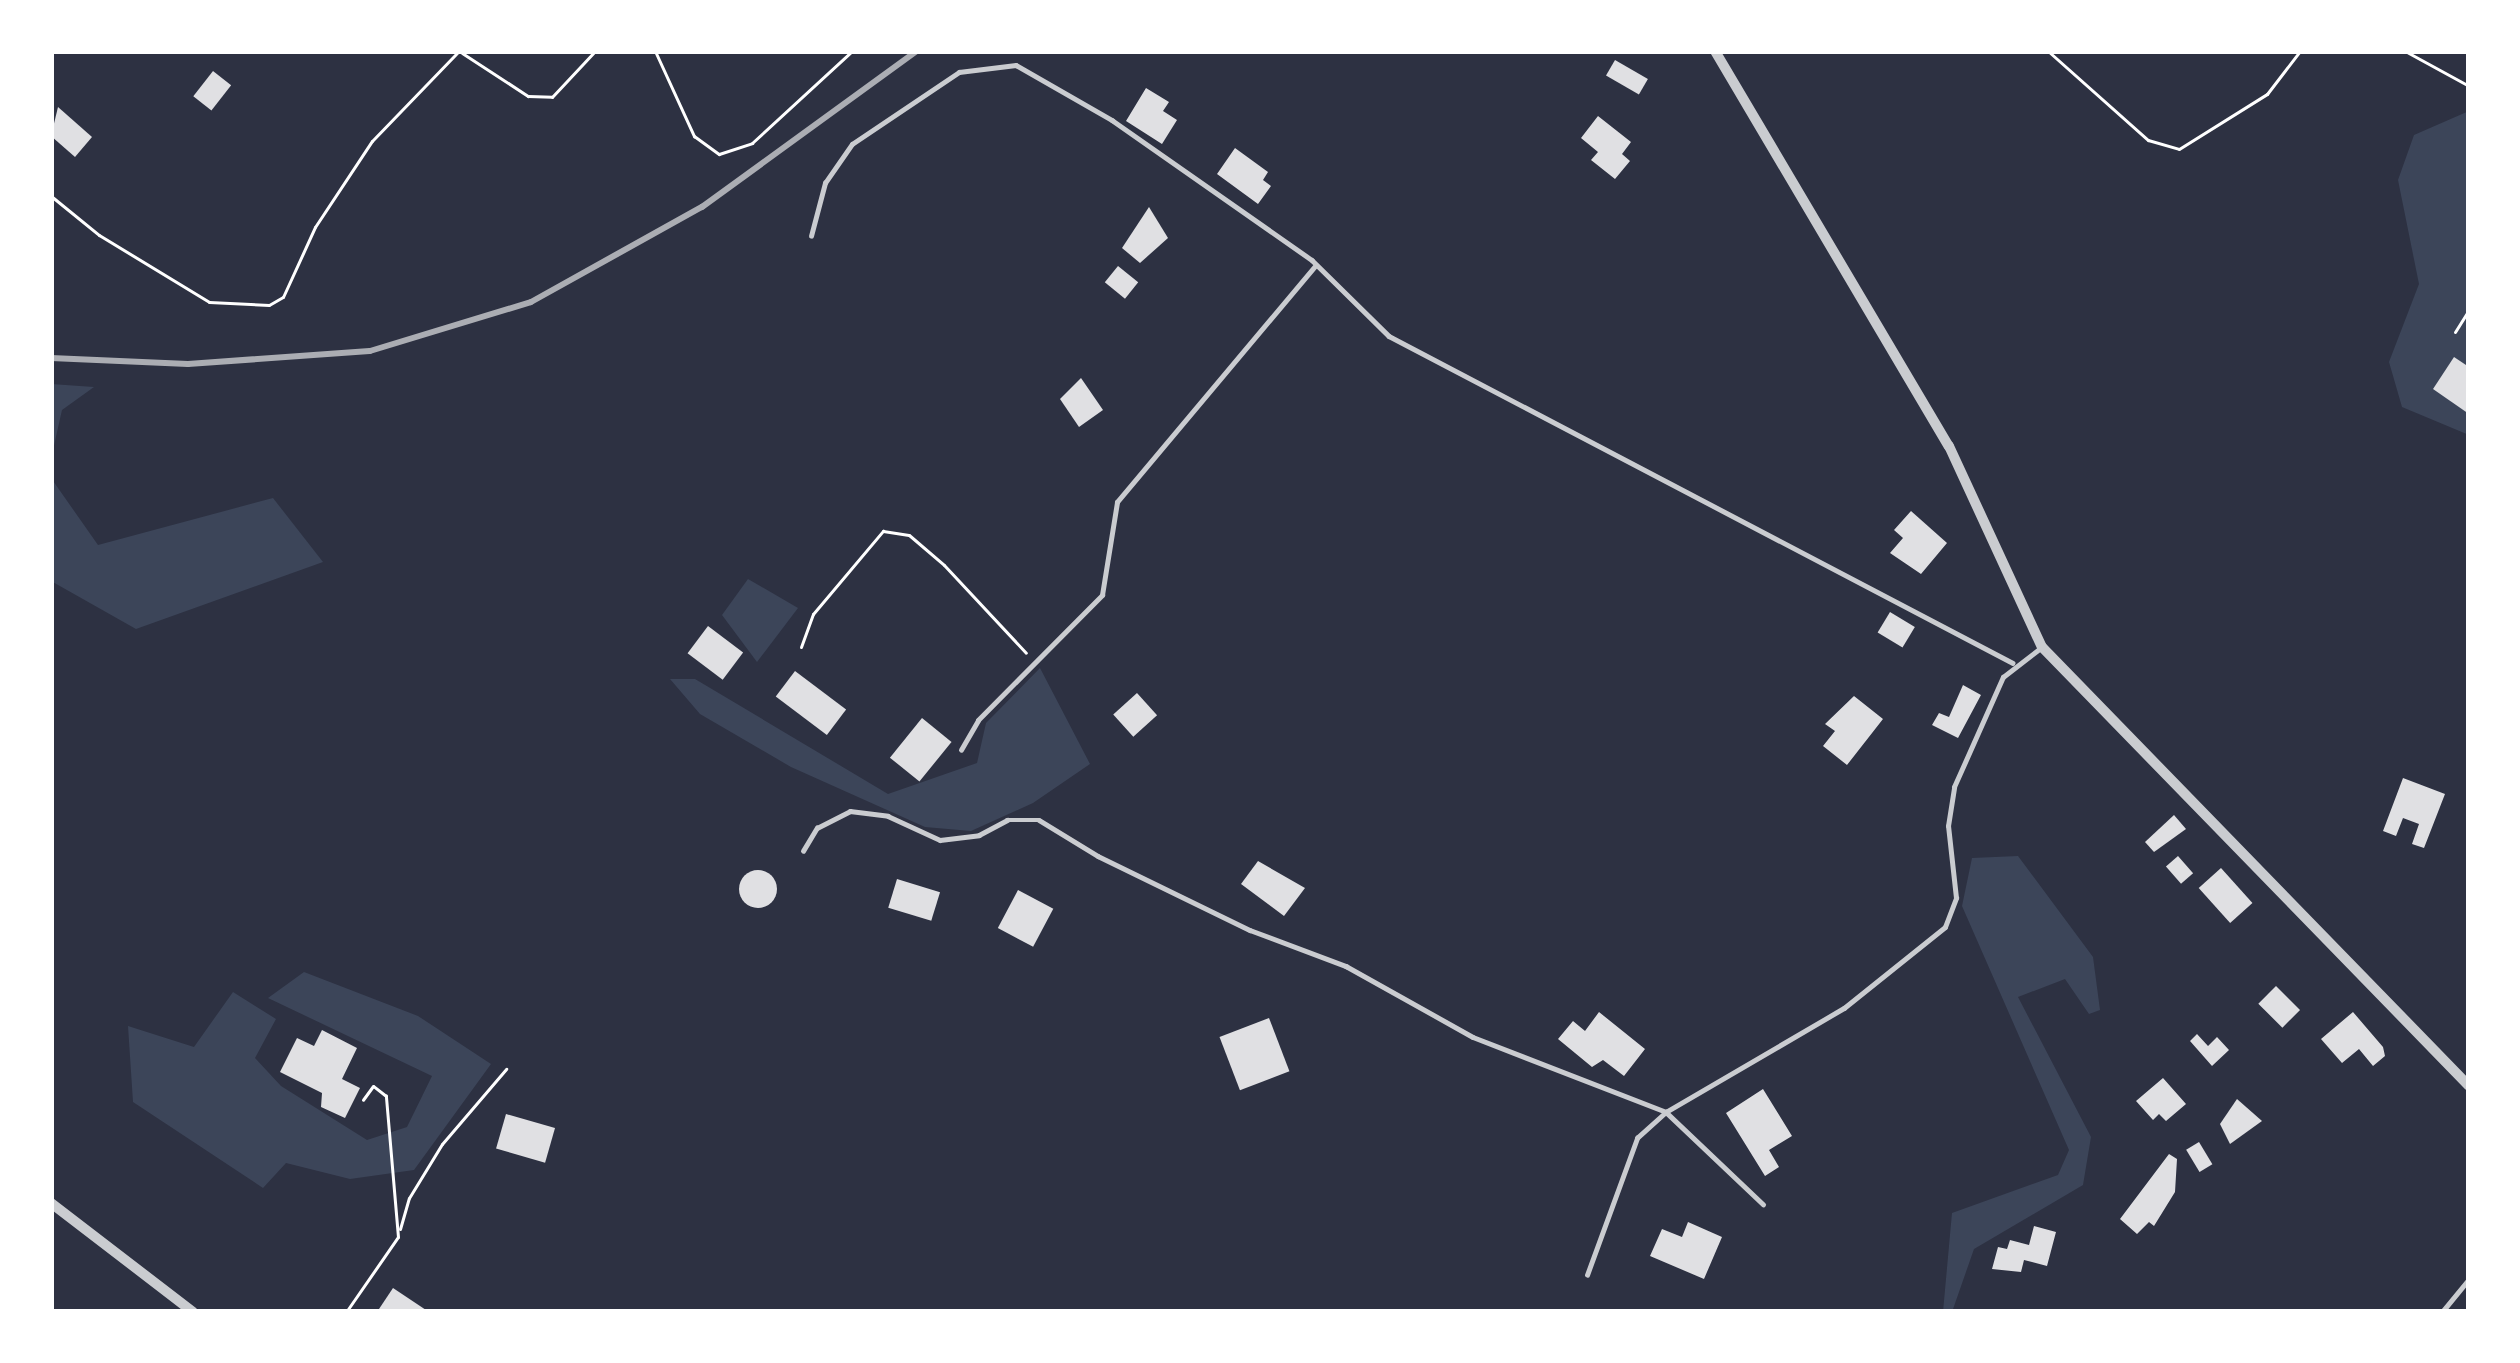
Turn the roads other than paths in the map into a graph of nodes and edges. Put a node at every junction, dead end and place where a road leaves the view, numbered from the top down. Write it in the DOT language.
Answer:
graph roads {
  1 [pos="1715,51"];
  2 [pos="811,236"];
  3 [pos="1317,264"];
  4 [pos="2042,647"];
  5 [pos="2015,664"];
  6 [pos="961,750"];
  7 [pos="803,850"];
  8 [pos="2469,1086"];
  9 [pos="1666,1112"];
  10 [pos="51,1203"];
  11 [pos="1763,1204"];
  12 [pos="1586,1275"];
  13 [pos="2469,1279"];
  14 [pos="193,1312"];
  15 [pos="2442,1312"];
  1 -- 4 [label="street"];
  2 -- 3 [label="lane"];
  3 -- 5 [label="lane"];
  3 -- 6 [label="lane"];
  4 -- 5 [label="lane"];
  4 -- 8 [label="street"];
  5 -- 9 [label="lane"];
  7 -- 9 [label="lane"];
  9 -- 11 [label="lane"];
  9 -- 12 [label="lane"];
  10 -- 14 [label="street"];
  13 -- 15 [label="lane"];
}
